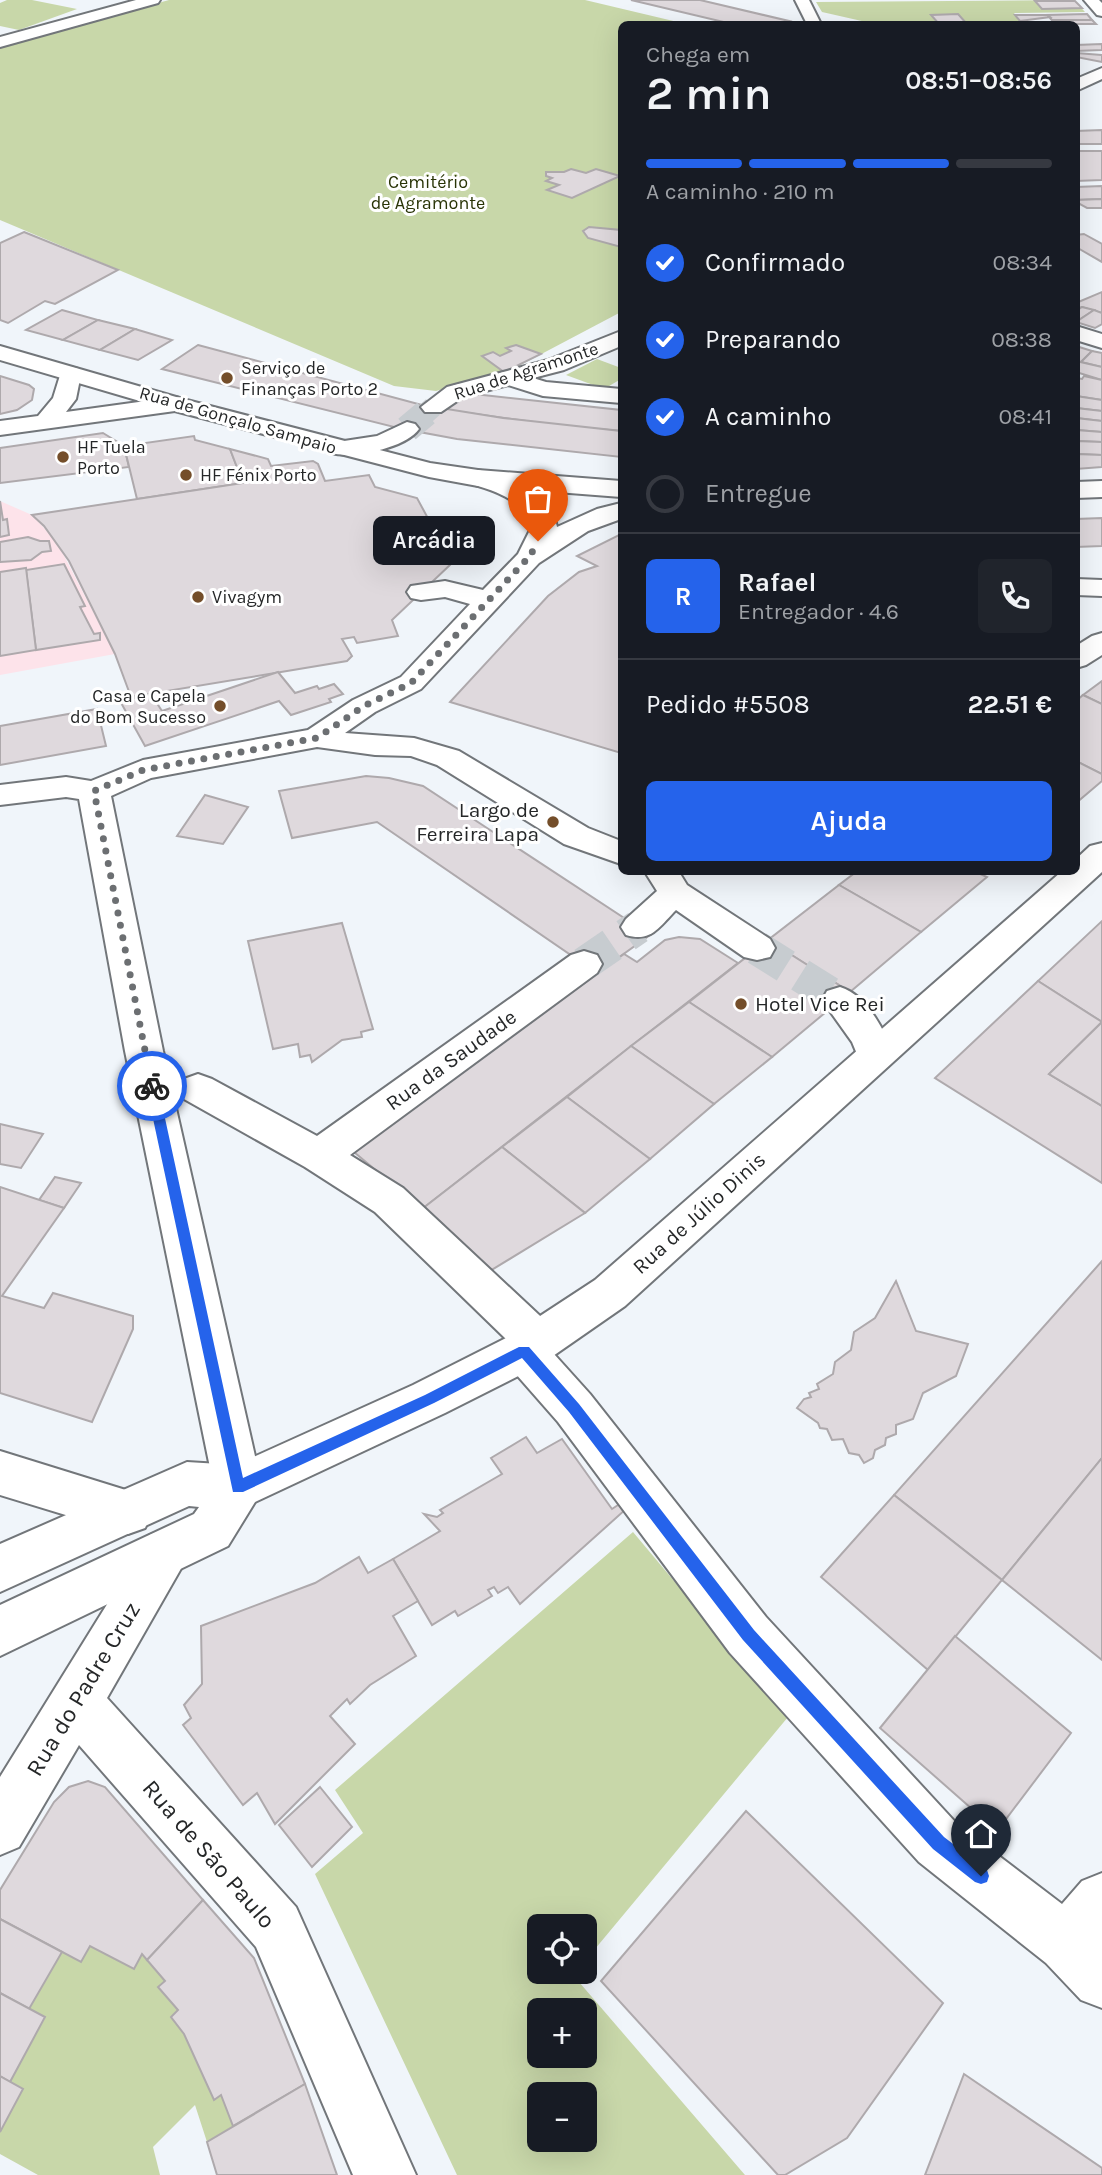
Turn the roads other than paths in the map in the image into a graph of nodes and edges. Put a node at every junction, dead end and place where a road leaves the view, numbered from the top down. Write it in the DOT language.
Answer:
graph roads {
  1 [pos="153,0"];
  2 [pos="802,0"];
  3 [pos="1091,0"];
  4 [pos="1102,12"];
  5 [pos="812,21"];
  6 [pos="0,33"];
  7 [pos="18,37"];
  8 [pos="0,42"];
  9 [pos="1102,73"];
  10 [pos="1102,82"];
  11 [pos="1080,84"];
  12 [pos="1080,92"];
  13 [pos="1080,334"];
  14 [pos="618,339"];
  15 [pos="1102,341"];
  16 [pos="0,353"];
  17 [pos="70,374"];
  18 [pos="511,377"];
  19 [pos="618,396"];
  20 [pos="175,404"];
  21 [pos="433,407"];
  22 [pos="45,422"];
  23 [pos="0,428"];
  24 [pos="407,429"];
  25 [pos="340,449"];
  26 [pos="478,478"];
  27 [pos="618,489"];
  28 [pos="1102,489"];
  29 [pos="1080,490"];
  30 [pos="618,512"];
  31 [pos="530,556"];
  32 [pos="1080,587"];
  33 [pos="1102,588"];
  34 [pos="421,592"];
  35 [pos="489,600"];
  36 [pos="1102,642"];
  37 [pos="1080,656"];
  38 [pos="411,683"];
  39 [pos="317,738"];
  40 [pos="414,747"];
  41 [pos="94,791"];
  42 [pos="0,795"];
  43 [pos="542,817"];
  44 [pos="618,825"];
  45 [pos="618,852"];
  46 [pos="1102,854"];
  47 [pos="1080,874"];
  48 [pos="1078,875"];
  49 [pos="663,886"];
  50 [pos="638,927"];
  51 [pos="757,948"];
  52 [pos="584,964"];
  53 [pos="839,1000"];
  54 [pos="875,1056"];
  55 [pos="198,1090"];
  56 [pos="319,1156"];
  57 [pos="531,1346"];
  58 [pos="0,1473"];
  59 [pos="238,1487"];
  60 [pos="128,1512"];
  61 [pos="167,1551"];
  62 [pos="0,1567"];
  63 [pos="0,1631"];
  64 [pos="76,1702"];
  65 [pos="0,1828"];
  66 [pos="1102,1901"];
  67 [pos="1084,1961"];
  68 [pos="385,2175"];
  1 -- 7 [label="street"];
  2 -- 5 [label="street"];
  3 -- 4 [label="street"];
  6 -- 7 [label="street"];
  7 -- 8 [label="street"];
  9 -- 11 [label="street"];
  10 -- 12 [label="street"];
  13 -- 15 [label="street"];
  14 -- 18 [label="street, Rua de Agramonte"];
  16 -- 17 [label="street, Rua de Gonçalo Sampaio"];
  17 -- 20 [label="street, Rua de Gonçalo Sampaio"];
  17 -- 22 [label="street"];
  18 -- 19 [label="street"];
  18 -- 21 [label="street, Rua de Agramonte"];
  20 -- 22 [label="street"];
  20 -- 25 [label="street, Rua de Gonçalo Sampaio"];
  22 -- 23 [label="street"];
  24 -- 25 [label="street"];
  25 -- 26 [label="street, Rua de Gonçalo Sampaio"];
  26 -- 27 [label="street"];
  26 -- 31 [label="street"];
  28 -- 29 [label="street"];
  30 -- 31 [label="street"];
  31 -- 35 [label="street"];
  32 -- 33 [label="street"];
  34 -- 35 [label="street"];
  35 -- 38 [label="street"];
  36 -- 37 [label="street"];
  38 -- 39 [label="street"];
  38 -- 40 [label="street"];
  39 -- 40 [label="street"];
  39 -- 41 [label="street"];
  40 -- 43 [label="street"];
  41 -- 42 [label="street"];
  41 -- 59 [label="street"];
  43 -- 44 [label="street"];
  43 -- 45 [label="street"];
  46 -- 47 [label="street, Rua de Júlio Dinis"];
  48 -- 54 [label="street, Rua de Júlio Dinis"];
  49 -- 50 [label="street"];
  49 -- 51 [label="street"];
  52 -- 56 [label="street, Rua da Saudade"];
  53 -- 54 [label="street"];
  54 -- 57 [label="street, Rua de Júlio Dinis"];
  55 -- 56 [label="street"];
  56 -- 57 [label="street"];
  57 -- 59 [label="street, Rua de Júlio Dinis"];
  57 -- 67 [label="street"];
  58 -- 60 [label="street"];
  59 -- 60 [label="street, Rua de Júlio Dinis"];
  59 -- 61 [label="street"];
  60 -- 62 [label="street, Rua de Júlio Dinis"];
  61 -- 63 [label="street"];
  61 -- 64 [label="street, Rua do Padre Cruz"];
  64 -- 65 [label="street, Rua do Padre Cruz"];
  64 -- 68 [label="street, Rua de São Paulo"];
  66 -- 67 [label="street"];
}
